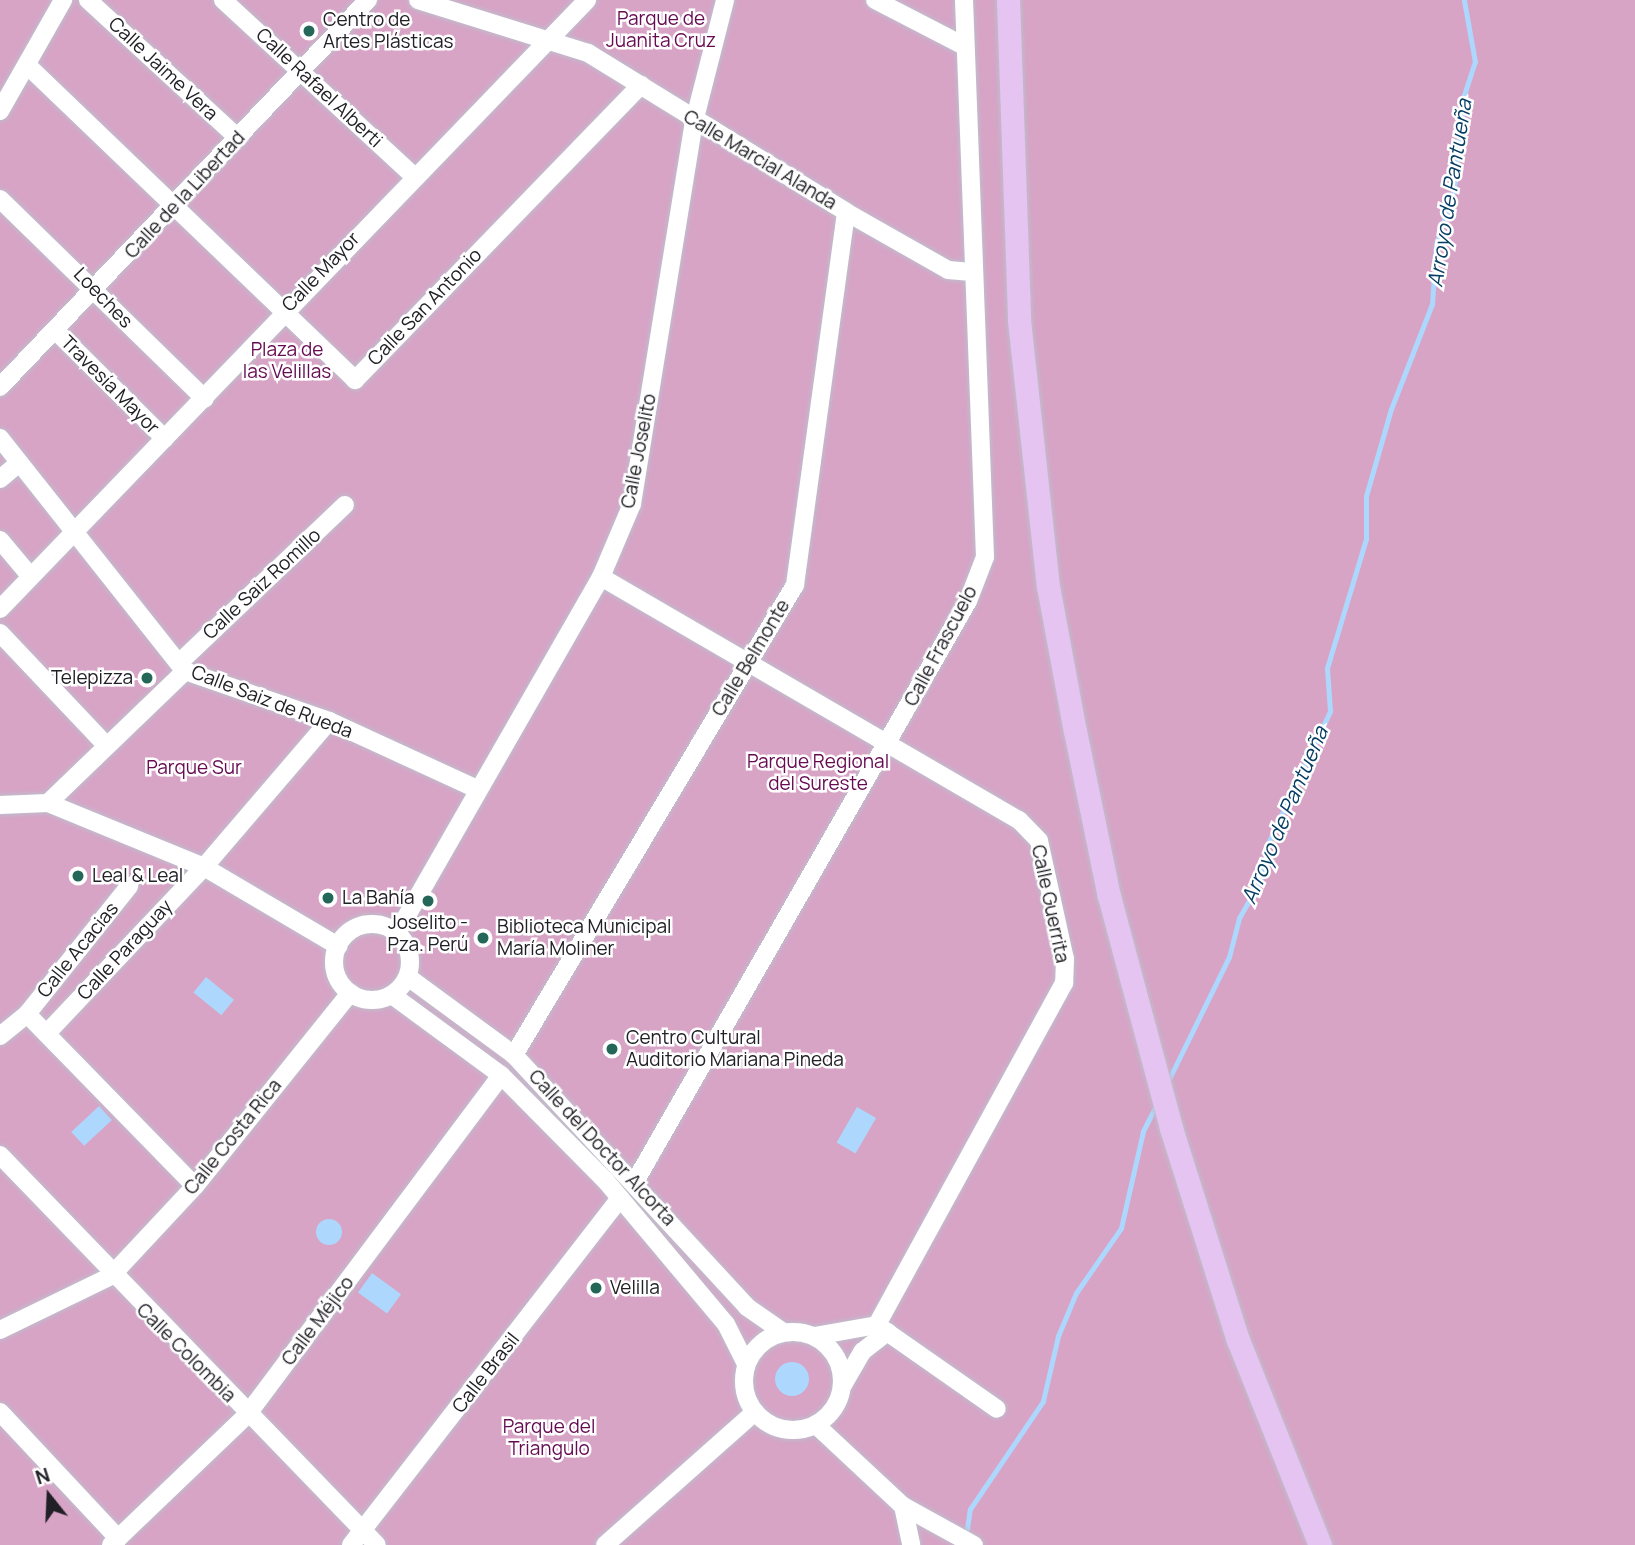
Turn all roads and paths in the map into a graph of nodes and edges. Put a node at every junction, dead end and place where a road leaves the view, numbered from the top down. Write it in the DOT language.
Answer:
graph roads {
  1 [pos="63,0"];
  2 [pos="88,0"];
  3 [pos="223,0"];
  4 [pos="368,0"];
  5 [pos="418,0"];
  6 [pos="587,0"];
  7 [pos="725,0"];
  8 [pos="875,0"];
  9 [pos="964,0"];
  10 [pos="1008,0"];
  11 [pos="553,40"];
  12 [pos="964,46"];
  13 [pos="27,65"];
  14 [pos="303,71"];
  15 [pos="640,85"];
  16 [pos="0,111"];
  17 [pos="694,122"];
  18 [pos="238,138"];
  19 [pos="415,176"];
  20 [pos="0,199"];
  21 [pos="178,204"];
  22 [pos="846,212"];
  23 [pos="970,272"];
  24 [pos="95,292"];
  25 [pos="286,309"];
  26 [pos="56,331"];
  27 [pos="0,387"];
  28 [pos="205,398"];
  29 [pos="0,439"];
  30 [pos="165,439"];
  31 [pos="19,463"];
  32 [pos="0,479"];
  33 [pos="345,505"];
  34 [pos="78,529"];
  35 [pos="0,540"];
  36 [pos="31,577"];
  37 [pos="601,577"];
  38 [pos="0,609"];
  39 [pos="0,633"];
  40 [pos="747,664"];
  41 [pos="182,667"];
  42 [pos="329,721"];
  43 [pos="105,744"];
  44 [pos="887,745"];
  45 [pos="475,788"];
  46 [pos="48,803"];
  47 [pos="0,804"];
  48 [pos="204,867"];
  49 [pos="129,886"];
  50 [pos="397,933"];
  51 [pos="338,946"];
  52 [pos="408,977"];
  53 [pos="350,993"];
  54 [pos="392,995"];
  55 [pos="27,1014"];
  56 [pos="47,1033"];
  57 [pos="0,1036"];
  58 [pos="514,1055"];
  59 [pos="501,1075"];
  60 [pos="0,1156"];
  61 [pos="636,1180"];
  62 [pos="195,1186"];
  63 [pos="620,1199"];
  64 [pos="111,1276"];
  65 [pos="882,1329"];
  66 [pos="0,1330"];
  67 [pos="783,1332"];
  68 [pos="816,1336"];
  69 [pos="746,1364"];
  70 [pos="843,1385"];
  71 [pos="997,1409"];
  72 [pos="0,1412"];
  73 [pos="755,1412"];
  74 [pos="247,1415"];
  75 [pos="816,1425"];
  76 [pos="903,1506"];
  77 [pos="364,1532"];
  78 [pos="115,1542"];
  79 [pos="351,1545"];
  80 [pos="377,1545"];
  81 [pos="605,1545"];
  82 [pos="911,1545"];
  83 [pos="974,1545"];
  84 [pos="1320,1545"];
  1 -- 13 [label="street"];
  2 -- 18 [label="street, Calle Jaime Vera"];
  3 -- 14 [label="street, Calle Rafael Alberti"];
  4 -- 14 [label="street, Calle de la Libertad"];
  5 -- 11 [label="street, Calle Marcial Alanda"];
  6 -- 11 [label="street, Calle Mayor"];
  7 -- 17 [label="street, Calle Joselito"];
  8 -- 12 [label="street"];
  9 -- 12 [label="street, Calle Frascuelo"];
  10 -- 84 [label="main road"];
  11 -- 15 [label="street, Calle Marcial Alanda"];
  11 -- 19 [label="street, Calle Mayor"];
  12 -- 23 [label="street, Calle Frascuelo"];
  13 -- 16 [label="street"];
  13 -- 21 [label="street, Calle San Antonio"];
  14 -- 18 [label="street, Calle de la Libertad"];
  14 -- 19 [label="street, Calle Rafael Alberti"];
  15 -- 17 [label="street, Calle Marcial Alanda"];
  15 -- 25 [label="street, Calle San Antonio"];
  17 -- 22 [label="street, Calle Marcial Alanda"];
  17 -- 37 [label="street, Calle Joselito"];
  18 -- 21 [label="street, Calle de la Libertad"];
  19 -- 25 [label="street, Calle Mayor"];
  20 -- 24 [label="street, Loeches"];
  21 -- 24 [label="street, Calle de la Libertad"];
  21 -- 25 [label="street, Calle San Antonio"];
  22 -- 23 [label="street, Calle Marcial Alanda"];
  22 -- 40 [label="street, Calle Belmonte"];
  23 -- 44 [label="street, Calle Frascuelo"];
  24 -- 26 [label="street, Calle de la Libertad"];
  24 -- 28 [label="street, Loeches"];
  25 -- 28 [label="street, Calle Mayor"];
  26 -- 27 [label="street, Calle de la Libertad"];
  26 -- 30 [label="street, Travesía Mayor"];
  28 -- 30 [label="street, Calle Mayor"];
  29 -- 31 [label="street, Calle Saiz de Rueda"];
  30 -- 34 [label="street, Calle Mayor"];
  31 -- 32 [label="street"];
  31 -- 34 [label="street, Calle Saiz de Rueda"];
  33 -- 41 [label="street, Calle Saiz Romillo"];
  34 -- 36 [label="street, Calle Mayor"];
  34 -- 41 [label="street, Calle Saiz de Rueda"];
  35 -- 36 [label="street"];
  36 -- 38 [label="street, Calle Mayor"];
  37 -- 40 [label="street, Calle Guerrita"];
  37 -- 45 [label="street, Calle Joselito"];
  39 -- 43 [label="street"];
  40 -- 44 [label="street, Calle Guerrita"];
  40 -- 58 [label="street, Calle Belmonte"];
  41 -- 42 [label="street, Calle Saiz de Rueda"];
  41 -- 43 [label="street, Calle Saiz Romillo"];
  42 -- 45 [label="street, Calle Saiz de Rueda"];
  42 -- 48 [label="street, Calle Paraguay"];
  43 -- 46 [label="street, Calle Saiz Romillo"];
  44 -- 61 [label="street, Calle Frascuelo"];
  44 -- 65 [label="street, Calle Guerrita"];
  45 -- 50 [label="street, Calle Joselito"];
  46 -- 47 [label="street"];
  46 -- 48 [label="street"];
  48 -- 51 [label="street"];
  48 -- 56 [label="street, Calle Paraguay"];
  49 -- 55 [label="street, Calle Acacias"];
  50 -- 51 [label="street"];
  50 -- 52 [label="street"];
  51 -- 53 [label="street"];
  52 -- 54 [label="street"];
  52 -- 58 [label="street, Calle del Doctor Alcorta"];
  53 -- 54 [label="street"];
  53 -- 62 [label="street, Calle Costa Rica"];
  54 -- 59 [label="street, Calle del Doctor Alcorta"];
  55 -- 56 [label="street"];
  55 -- 57 [label="street, Calle Acacias"];
  56 -- 62 [label="street"];
  58 -- 61 [label="street, Calle del Doctor Alcorta"];
  59 -- 63 [label="street, Calle del Doctor Alcorta"];
  59 -- 74 [label="street, Calle Méjico"];
  60 -- 64 [label="street, Calle Colombia"];
  61 -- 67 [label="street, Calle del Doctor Alcorta"];
  62 -- 64 [label="street, Calle Costa Rica"];
  63 -- 69 [label="street, Calle del Doctor Alcorta"];
  63 -- 77 [label="street, Calle Brasil"];
  64 -- 66 [label="street"];
  64 -- 74 [label="street, Calle Colombia"];
  65 -- 68 [label="street"];
  65 -- 70 [label="street, Calle Guerrita"];
  65 -- 71 [label="street"];
  67 -- 68 [label="street"];
  67 -- 69 [label="street"];
  68 -- 70 [label="street"];
  69 -- 73 [label="street"];
  70 -- 75 [label="street"];
  72 -- 78 [label="street"];
  73 -- 75 [label="street"];
  73 -- 81 [label="street"];
  74 -- 77 [label="street, Calle Colombia"];
  74 -- 78 [label="street, Calle Méjico"];
  75 -- 76 [label="street"];
  76 -- 82 [label="street"];
  76 -- 83 [label="street"];
  77 -- 79 [label="street, Calle Brasil"];
  77 -- 80 [label="street, Calle Colombia"];
}
